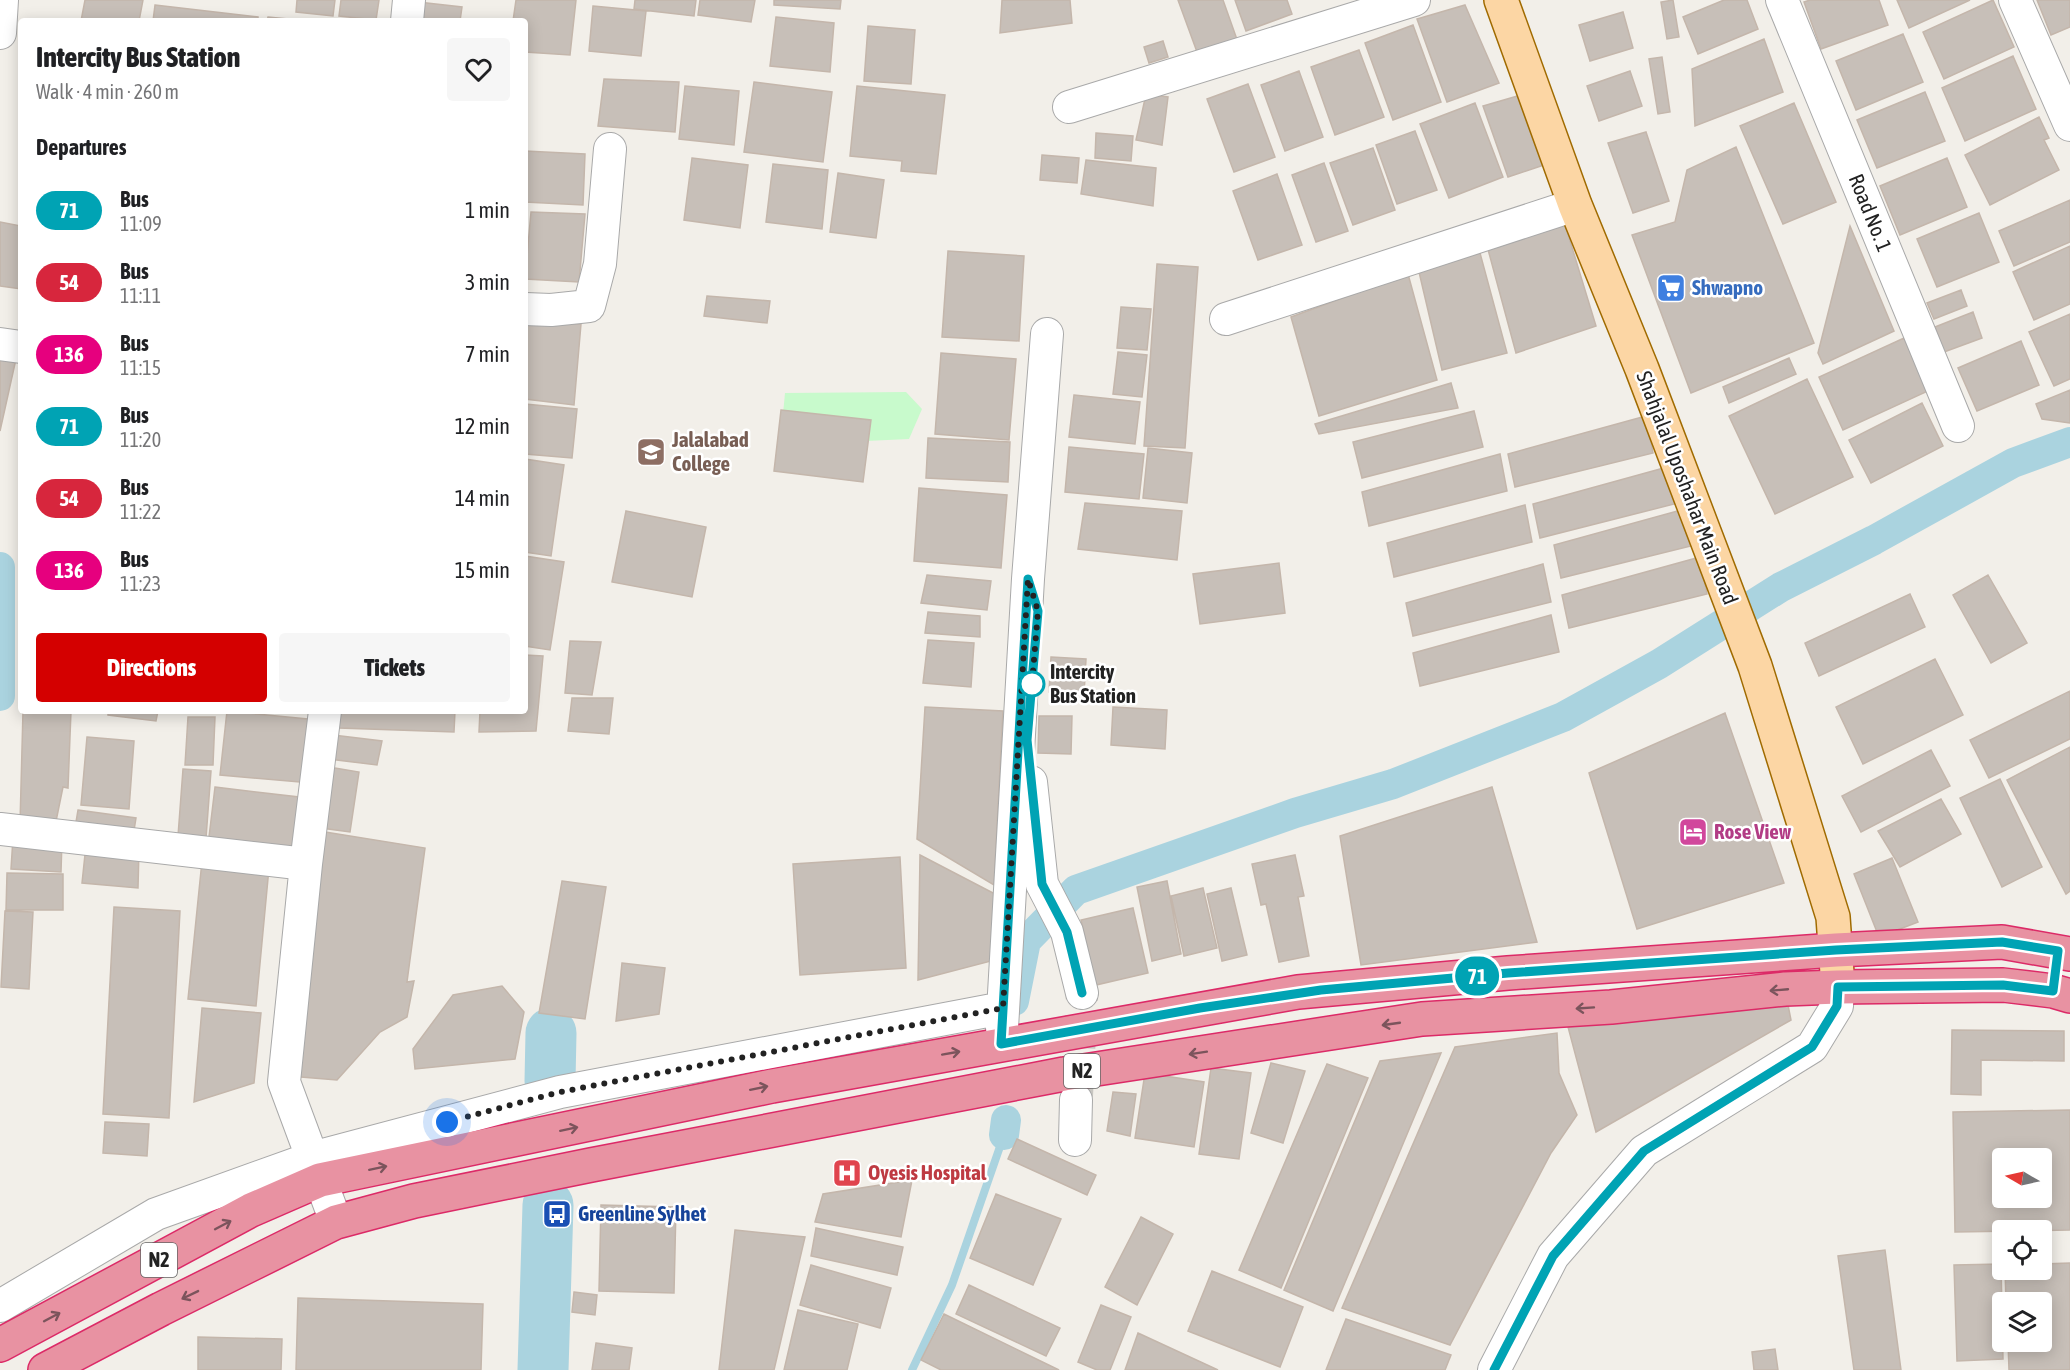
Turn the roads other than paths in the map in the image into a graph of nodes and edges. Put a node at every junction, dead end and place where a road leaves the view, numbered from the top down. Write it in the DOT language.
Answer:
graph roads {
  1 [pos="2,0"];
  2 [pos="409,0"];
  3 [pos="1414,0"];
  4 [pos="1501,0"];
  5 [pos="1782,0"];
  6 [pos="2015,0"];
  7 [pos="406,18"];
  8 [pos="0,33"];
  9 [pos="1069,107"];
  10 [pos="2070,125"];
  11 [pos="610,148"];
  12 [pos="1575,205"];
  13 [pos="528,309"];
  14 [pos="1226,319"];
  15 [pos="1047,334"];
  16 [pos="0,344"];
  17 [pos="18,347"];
  18 [pos="1958,426"];
  19 [pos="1028,579"];
  20 [pos="325,714"];
  21 [pos="0,829"];
  22 [pos="306,864"];
  23 [pos="2066,948"];
  24 [pos="1836,950"];
  25 [pos="1838,987"];
  26 [pos="1082,993"];
  27 [pos="2061,994"];
  28 [pos="1003,1008"];
  29 [pos="1001,1044"];
  30 [pos="1077,1100"];
  31 [pos="1075,1140"];
  32 [pos="316,1169"];
  33 [pos="336,1222"];
  34 [pos="0,1306"];
  35 [pos="0,1345"];
  36 [pos="45,1370"];
  37 [pos="1494,1370"];
  1 -- 8 [label="street"];
  2 -- 7 [label="street"];
  3 -- 9 [label="street"];
  4 -- 12 [label="main road, Shahjalal Uposhahar Main Road"];
  5 -- 18 [label="street, Road No. 1"];
  6 -- 10 [label="street"];
  11 -- 13 [label="street"];
  12 -- 14 [label="street"];
  12 -- 24 [label="main road, Shahjalal Uposhahar Main Road"];
  15 -- 19 [label="street"];
  16 -- 17 [label="street"];
  19 -- 26 [label="street"];
  19 -- 28 [label="street"];
  20 -- 22 [label="street"];
  21 -- 22 [label="street"];
  22 -- 32 [label="street"];
  23 -- 24 [label="highway, N2"];
  23 -- 27 [label="street"];
  24 -- 25 [label="main road, Shahjalal Uposhahar Main Road"];
  24 -- 29 [label="highway, N2"];
  25 -- 27 [label="highway, N2"];
  25 -- 33 [label="highway, N2, one-way"];
  25 -- 37 [label="street"];
  28 -- 29 [label="street"];
  28 -- 32 [label="street"];
  32 -- 29 [label="highway, N2, one-way"];
  30 -- 31 [label="street"];
  32 -- 33 [label="street"];
  32 -- 34 [label="street"];
  35 -- 32 [label="highway, N2, one-way"];
  33 -- 36 [label="highway, N2, one-way"];
}
